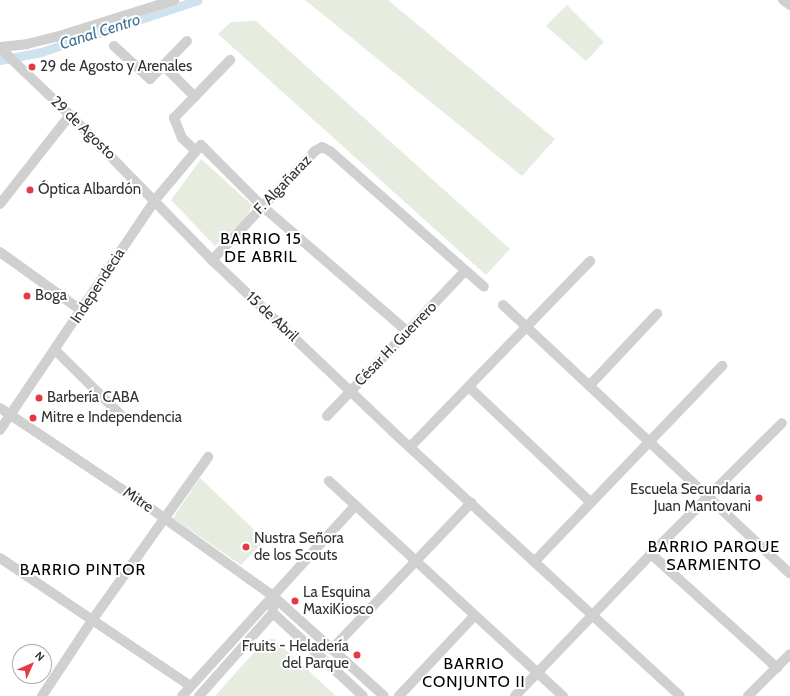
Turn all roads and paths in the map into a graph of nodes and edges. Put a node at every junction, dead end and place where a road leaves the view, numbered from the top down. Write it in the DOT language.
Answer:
graph roads {
  1 [pos="174,0"];
  2 [pos="783,0"];
  3 [pos="790,5"];
  4 [pos="187,41"];
  5 [pos="114,46"];
  6 [pos="4,52"];
  7 [pos="230,60"];
  8 [pos="163,65"];
  9 [pos="195,97"];
  10 [pos="70,115"];
  11 [pos="199,148"];
  12 [pos="155,200"];
  13 [pos="0,204"];
  14 [pos="262,206"];
  15 [pos="0,252"];
  16 [pos="212,260"];
  17 [pos="590,261"];
  18 [pos="465,271"];
  19 [pos="484,287"];
  20 [pos="503,305"];
  21 [pos="82,311"];
  22 [pos="657,314"];
  23 [pos="526,327"];
  24 [pos="408,332"];
  25 [pos="55,350"];
  26 [pos="722,366"];
  27 [pos="590,385"];
  28 [pos="469,387"];
  29 [pos="351,391"];
  30 [pos="0,408"];
  31 [pos="10,415"];
  32 [pos="327,416"];
  33 [pos="123,417"];
  34 [pos="782,423"];
  35 [pos="0,430"];
  36 [pos="647,442"];
  37 [pos="410,447"];
  38 [pos="208,457"];
  39 [pos="329,481"];
  40 [pos="708,498"];
  41 [pos="590,502"];
  42 [pos="471,503"];
  43 [pos="355,506"];
  44 [pos="165,518"];
  45 [pos="650,554"];
  46 [pos="0,558"];
  47 [pos="415,561"];
  48 [pos="534,562"];
  49 [pos="790,574"];
  50 [pos="273,596"];
  51 [pos="273,613"];
  52 [pos="592,615"];
  53 [pos="474,616"];
  54 [pos="93,619"];
  55 [pos="332,649"];
  56 [pos="790,654"];
  57 [pos="777,668"];
  58 [pos="538,672"];
  59 [pos="190,685"];
  60 [pos="42,696"];
  61 [pos="182,696"];
  62 [pos="199,696"];
  63 [pos="363,696"];
  64 [pos="384,696"];
  65 [pos="399,696"];
  66 [pos="515,696"];
  67 [pos="563,696"];
  68 [pos="680,696"];
  69 [pos="748,696"];
  1 -- 6 [label="street"];
  2 -- 3 [label="street"];
  4 -- 8 [label="street"];
  5 -- 8 [label="street"];
  6 -- 10 [label="street, 29 de Agosto"];
  7 -- 9 [label="street"];
  8 -- 9 [label="street"];
  9 -- 11 [label="street"];
  10 -- 12 [label="street, 29 de Agosto"];
  10 -- 13 [label="street"];
  11 -- 12 [label="street, Independecia"];
  11 -- 14 [label="street"];
  12 -- 16 [label="street, 15 de Abril"];
  12 -- 21 [label="street, Independecia"];
  14 -- 16 [label="street, F. Algañaraz"];
  14 -- 18 [label="street, F. Algañaraz"];
  14 -- 24 [label="street"];
  15 -- 21 [label="street"];
  16 -- 29 [label="street, 15 de Abril"];
  17 -- 23 [label="street"];
  18 -- 19 [label="street"];
  18 -- 24 [label="street, César H. Guerrero"];
  20 -- 23 [label="street"];
  21 -- 25 [label="street, Independecia"];
  22 -- 27 [label="street"];
  23 -- 27 [label="street"];
  23 -- 28 [label="street"];
  24 -- 29 [label="street, César H. Guerrero"];
  25 -- 31 [label="street, Independecia"];
  25 -- 33 [label="street"];
  26 -- 36 [label="street"];
  27 -- 36 [label="street"];
  28 -- 37 [label="street"];
  28 -- 41 [label="street"];
  29 -- 32 [label="street, César H. Guerrero"];
  29 -- 37 [label="street, 15 de Abril"];
  30 -- 31 [label="street, Mitre"];
  31 -- 35 [label="street, Independecia"];
  31 -- 44 [label="street, Mitre"];
  34 -- 40 [label="street"];
  36 -- 40 [label="street"];
  36 -- 41 [label="street"];
  37 -- 42 [label="street, 15 de Abril"];
  38 -- 44 [label="street"];
  39 -- 43 [label="street"];
  40 -- 45 [label="street"];
  40 -- 49 [label="street"];
  41 -- 48 [label="street"];
  42 -- 47 [label="street"];
  42 -- 48 [label="street, 15 de Abril"];
  43 -- 47 [label="street"];
  43 -- 50 [label="street"];
  44 -- 50 [label="street, Mitre"];
  44 -- 54 [label="street"];
  45 -- 52 [label="street"];
  45 -- 57 [label="street"];
  46 -- 54 [label="street"];
  47 -- 53 [label="street"];
  47 -- 55 [label="street"];
  48 -- 52 [label="street, 15 de Abril"];
  50 -- 51 [label="street"];
  50 -- 55 [label="street, Mitre"];
  50 -- 59 [label="street"];
  51 -- 62 [label="street"];
  51 -- 63 [label="street"];
  52 -- 58 [label="street"];
  52 -- 68 [label="street, 15 de Abril"];
  53 -- 58 [label="street"];
  53 -- 65 [label="street"];
  54 -- 59 [label="street"];
  54 -- 60 [label="street"];
  55 -- 64 [label="street, Mitre"];
  56 -- 57 [label="street"];
  57 -- 69 [label="street"];
  58 -- 66 [label="street"];
  58 -- 67 [label="street"];
  59 -- 61 [label="street"];
}
